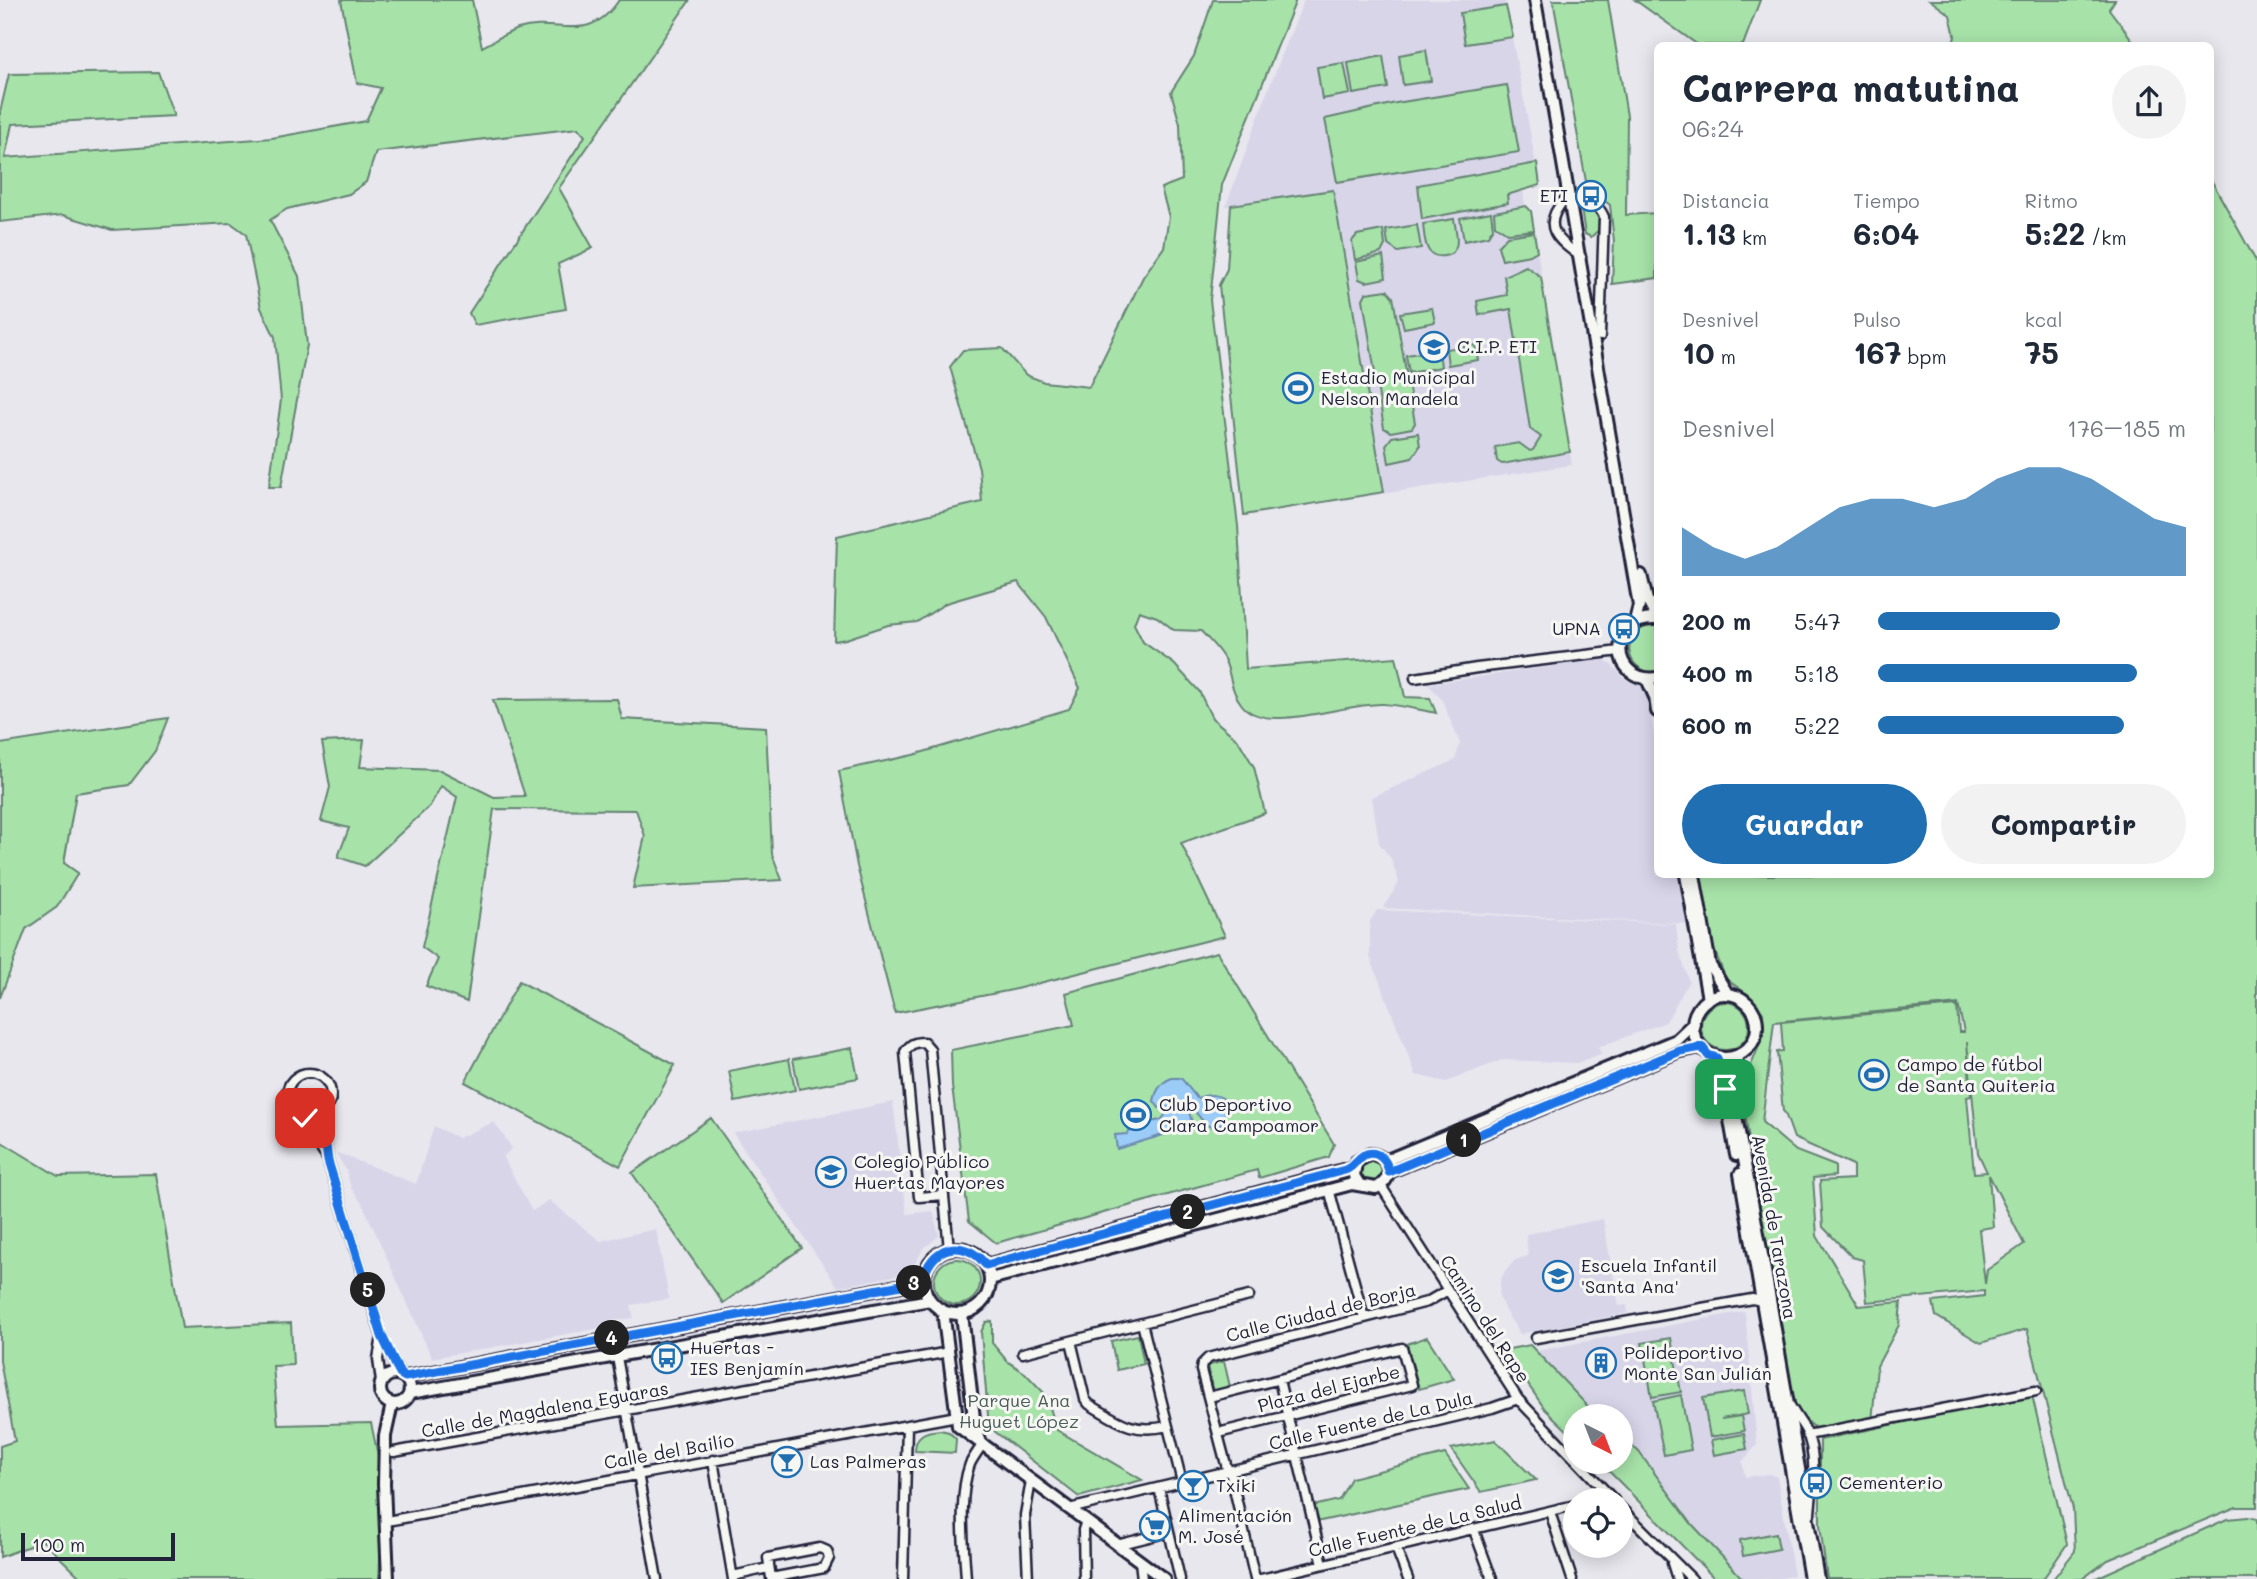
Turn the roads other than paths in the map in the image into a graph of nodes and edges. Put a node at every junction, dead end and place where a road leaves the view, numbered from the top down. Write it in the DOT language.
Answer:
graph roads {
  1 [pos="1535,0"];
  2 [pos="1541,0"];
  3 [pos="1573,198"];
  4 [pos="1581,257"];
  5 [pos="1600,336"];
  6 [pos="1654,613"];
  7 [pos="1654,618"];
  8 [pos="1635,622"];
  9 [pos="1620,651"];
  10 [pos="1415,678"];
  11 [pos="1652,679"];
  12 [pos="1687,878"];
  13 [pos="1695,878"];
  14 [pos="1727,993"];
  15 [pos="1708,999"];
  16 [pos="1693,1023"];
  17 [pos="1702,1047"];
  18 [pos="1737,1056"];
  19 [pos="1717,1058"];
  20 [pos="297,1114"];
  21 [pos="322,1114"];
  22 [pos="328,1161"];
  23 [pos="1387,1166"];
  24 [pos="1354,1167"];
  25 [pos="1359,1184"];
  26 [pos="1381,1186"];
  27 [pos="1329,1189"];
  28 [pos="944,1195"];
  29 [pos="949,1249"];
  30 [pos="986,1265"];
  31 [pos="990,1279"];
  32 [pos="923,1281"];
  33 [pos="1448,1290"];
  34 [pos="1249,1296"];
  35 [pos="930,1300"];
  36 [pos="1762,1301"];
  37 [pos="943,1311"];
  38 [pos="962,1314"];
  39 [pos="1364,1318"];
  40 [pos="1142,1324"];
  41 [pos="382,1336"];
  42 [pos="1536,1338"];
  43 [pos="1071,1341"];
  44 [pos="949,1352"];
  45 [pos="1023,1353"];
  46 [pos="617,1357"];
  47 [pos="402,1375"];
  48 [pos="1279,1380"];
  49 [pos="381,1382"];
  50 [pos="2036,1391"];
  51 [pos="410,1393"];
  52 [pos="1209,1397"];
  53 [pos="1518,1399"];
  54 [pos="1788,1403"];
  55 [pos="392,1404"];
  56 [pos="626,1411"];
  57 [pos="957,1416"];
  58 [pos="1288,1416"];
  59 [pos="907,1424"];
  60 [pos="1168,1426"];
  61 [pos="1218,1433"];
  62 [pos="1807,1436"];
  63 [pos="982,1445"];
  64 [pos="1563,1446"];
  65 [pos="394,1452"];
  66 [pos="1297,1455"];
  67 [pos="713,1460"];
  68 [pos="1229,1471"];
  69 [pos="638,1473"];
  70 [pos="1589,1474"];
  71 [pos="1031,1481"];
  72 [pos="1182,1482"];
  73 [pos="1159,1488"];
  74 [pos="1603,1488"];
  75 [pos="1563,1508"];
  76 [pos="1069,1509"];
  77 [pos="1550,1512"];
  78 [pos="387,1521"];
  79 [pos="1087,1521"];
  80 [pos="1633,1521"];
  81 [pos="1809,1524"];
  82 [pos="1474,1530"];
  83 [pos="1169,1532"];
  84 [pos="1117,1545"];
  85 [pos="1396,1548"];
  86 [pos="1671,1560"];
  87 [pos="1140,1561"];
  88 [pos="1323,1564"];
  89 [pos="768,1568"];
  90 [pos="733,1577"];
  91 [pos="388,1579"];
  92 [pos="657,1579"];
  93 [pos="904,1579"];
  94 [pos="966,1579"];
  95 [pos="1028,1579"];
  96 [pos="1084,1579"];
  97 [pos="1142,1579"];
  98 [pos="1164,1579"];
  99 [pos="1180,1579"];
  100 [pos="1255,1579"];
  101 [pos="1261,1579"];
  102 [pos="1408,1579"];
  103 [pos="1492,1579"];
  104 [pos="1572,1579"];
  105 [pos="1677,1579"];
  106 [pos="1692,1579"];
  107 [pos="1810,1579"];
  108 [pos="1818,1579"];
  1 -- 3 [label="street"];
  2 -- 3 [label="street"];
  3 -- 4 [label="street"];
  3 -- 4 [label="street"];
  3 -- 5 [label="street"];
  3 -- 5 [label="street"];
  4 -- 8 [label="street"];
  5 -- 6 [label="street"];
  7 -- 8 [label="street"];
  8 -- 9 [label="street"];
  9 -- 10 [label="street"];
  9 -- 11 [label="street"];
  12 -- 15 [label="street"];
  13 -- 14 [label="street"];
  14 -- 15 [label="street"];
  14 -- 18 [label="street"];
  15 -- 16 [label="street"];
  16 -- 17 [label="street"];
  16 -- 23 [label="street"];
  17 -- 19 [label="street"];
  17 -- 23 [label="street"];
  18 -- 19 [label="street"];
  18 -- 54 [label="street, Avenida de Tarazona"];
  19 -- 36 [label="street, Avenida de Tarazona"];
  20 -- 21 [label="street"];
  20 -- 21 [label="street"];
  20 -- 22 [label="street"];
  21 -- 22 [label="street"];
  22 -- 41 [label="street"];
  23 -- 24 [label="street"];
  23 -- 26 [label="street"];
  24 -- 25 [label="street"];
  24 -- 30 [label="street"];
  25 -- 26 [label="street"];
  25 -- 27 [label="street"];
  26 -- 33 [label="street, Camino del Rape"];
  27 -- 31 [label="street"];
  27 -- 39 [label="street"];
  28 -- 28 [label="street"];
  28 -- 29 [label="street"];
  29 -- 30 [label="street"];
  29 -- 32 [label="street"];
  30 -- 31 [label="street"];
  31 -- 38 [label="street"];
  32 -- 35 [label="street"];
  32 -- 47 [label="street"];
  33 -- 39 [label="street, Calle Ciudad de Borja"];
  33 -- 53 [label="street, Camino del Rape"];
  34 -- 40 [label="street"];
  35 -- 37 [label="street"];
  35 -- 46 [label="street"];
  36 -- 42 [label="street, Avenida de Tarazona"];
  36 -- 107 [label="street, Avenida de Tarazona"];
  37 -- 38 [label="street"];
  37 -- 44 [label="street"];
  38 -- 63 [label="street"];
  39 -- 52 [label="street, Calle Ciudad de Borja"];
  40 -- 43 [label="street"];
  40 -- 60 [label="street"];
  41 -- 47 [label="street"];
  41 -- 49 [label="street"];
  43 -- 45 [label="street"];
  43 -- 60 [label="street"];
  44 -- 56 [label="street, Calle de Magdalena Eguaras"];
  44 -- 57 [label="street"];
  46 -- 51 [label="street"];
  46 -- 56 [label="street"];
  47 -- 49 [label="street"];
  47 -- 51 [label="street"];
  48 -- 52 [label="street"];
  48 -- 58 [label="street"];
  48 -- 58 [label="street, Plaza del Ejarbe"];
  49 -- 55 [label="street"];
  50 -- 62 [label="street"];
  51 -- 55 [label="street"];
  52 -- 61 [label="street"];
  53 -- 64 [label="street, Camino del Rape"];
  53 -- 66 [label="street, Calle Fuente de La Dula"];
  54 -- 62 [label="street, Avenida de Tarazona"];
  54 -- 81 [label="street, Avenida de Tarazona"];
  55 -- 78 [label="street"];
  56 -- 65 [label="street, Calle de Magdalena Eguaras"];
  56 -- 69 [label="street"];
  57 -- 59 [label="street, Calle del Bailío"];
  57 -- 63 [label="street"];
  58 -- 61 [label="street, Plaza del Ejarbe"];
  58 -- 66 [label="street"];
  59 -- 67 [label="street, Calle del Bailío"];
  59 -- 93 [label="street"];
  60 -- 72 [label="street"];
  61 -- 68 [label="street"];
  62 -- 81 [label="street, Avenida de Tarazona"];
  63 -- 71 [label="street"];
  63 -- 94 [label="street"];
  66 -- 68 [label="street, Calle Fuente de La Dula"];
  66 -- 88 [label="street"];
  67 -- 69 [label="street, Calle del Bailío"];
  67 -- 90 [label="street"];
  68 -- 72 [label="street, Calle Fuente de La Dula"];
  68 -- 100 [label="street"];
  69 -- 78 [label="street, Calle del Bailío"];
  69 -- 92 [label="street"];
  70 -- 74 [label="street, Camino del Rape"];
  71 -- 76 [label="street"];
  71 -- 95 [label="street"];
  72 -- 73 [label="street, Calle Fuente de La Dula"];
  73 -- 76 [label="street, Calle Fuente de La Dula"];
  73 -- 83 [label="street"];
  75 -- 77 [label="street, Calle Fuente de La Salud"];
  76 -- 79 [label="street"];
  77 -- 82 [label="street, Calle Fuente de La Salud"];
  77 -- 104 [label="street"];
  78 -- 91 [label="street"];
  79 -- 84 [label="street"];
  79 -- 96 [label="street"];
  80 -- 86 [label="street"];
  81 -- 108 [label="street, Avenida de Tarazona"];
  82 -- 85 [label="street, Calle Fuente de La Salud"];
  82 -- 103 [label="street"];
  83 -- 84 [label="street"];
  83 -- 99 [label="street"];
  84 -- 87 [label="street"];
  85 -- 88 [label="street, Calle Fuente de La Salud"];
  85 -- 102 [label="street"];
  86 -- 105 [label="street"];
  86 -- 106 [label="street"];
  87 -- 97 [label="street"];
  87 -- 98 [label="street"];
  88 -- 101 [label="street, Calle Fuente de La Salud"];
  89 -- 89 [label="street"];
  89 -- 90 [label="street"];
}
